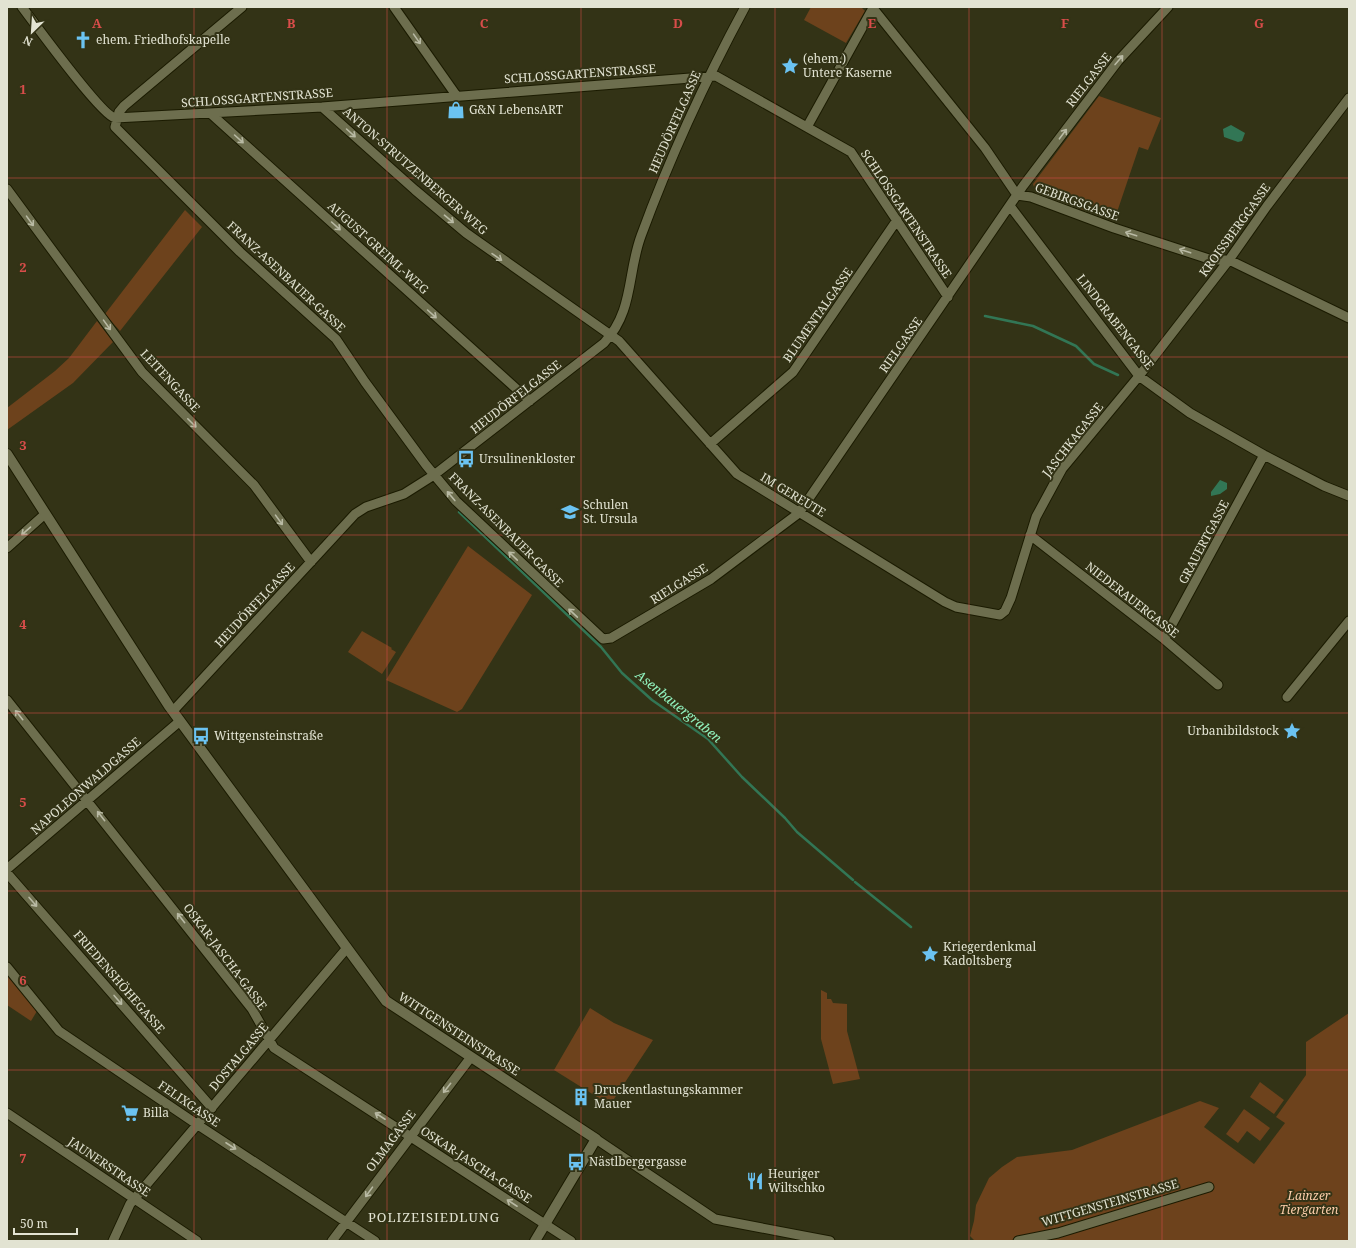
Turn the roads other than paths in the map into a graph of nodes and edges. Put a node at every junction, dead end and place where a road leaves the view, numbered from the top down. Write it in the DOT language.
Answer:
graph roads {
  1 [pos="22,7"];
  2 [pos="242,7"];
  3 [pos="394,7"];
  4 [pos="745,7"];
  5 [pos="1168,7"];
  6 [pos="872,8"];
  7 [pos="708,76"];
  8 [pos="456,95"];
  9 [pos="1349,98"];
  10 [pos="322,107"];
  11 [pos="210,113"];
  12 [pos="118,119"];
  13 [pos="807,127"];
  14 [pos="7,189"];
  15 [pos="1017,195"];
  16 [pos="1010,206"];
  17 [pos="897,220"];
  18 [pos="1229,260"];
  19 [pos="948,297"];
  20 [pos="1349,318"];
  21 [pos="611,336"];
  22 [pos="1139,376"];
  23 [pos="530,401"];
  24 [pos="710,444"];
  25 [pos="7,454"];
  26 [pos="1264,455"];
  27 [pos="434,475"];
  28 [pos="1349,496"];
  29 [pos="799,513"];
  30 [pos="45,514"];
  31 [pos="1030,535"];
  32 [pos="7,548"];
  33 [pos="311,562"];
  34 [pos="1004,614"];
  35 [pos="1349,621"];
  36 [pos="1164,639"];
  37 [pos="603,640"];
  38 [pos="1218,684"];
  39 [pos="1287,697"];
  40 [pos="7,700"];
  41 [pos="173,711"];
  42 [pos="180,721"];
  43 [pos="88,800"];
  44 [pos="7,869"];
  45 [pos="7,873"];
  46 [pos="347,948"];
  47 [pos="7,967"];
  48 [pos="269,1040"];
  49 [pos="470,1057"];
  50 [pos="212,1108"];
  51 [pos="7,1112"];
  52 [pos="198,1125"];
  53 [pos="410,1136"];
  54 [pos="596,1139"];
  55 [pos="1209,1187"];
  56 [pos="134,1200"];
  57 [pos="347,1221"];
  58 [pos="545,1224"];
  59 [pos="783,1237"];
  60 [pos="113,1241"];
  61 [pos="197,1241"];
  62 [pos="332,1241"];
  63 [pos="375,1241"];
  64 [pos="535,1241"];
  65 [pos="571,1241"];
  66 [pos="830,1241"];
  67 [pos="1018,1241"];
  1 -- 12 [label="street"];
  2 -- 12 [label="street"];
  3 -- 8 [label="street, one-way"];
  4 -- 7 [label="street, HEUDÖRFELGASSE"];
  15 -- 5 [label="street, RIELGASSE, one-way"];
  6 -- 13 [label="street"];
  6 -- 15 [label="street, GEBIRGSGASSE"];
  7 -- 8 [label="street, SCHLOSSGARTENSTRASSE"];
  7 -- 13 [label="street, SCHLOSSGARTENSTRASSE"];
  7 -- 21 [label="street, HEUDÖRFELGASSE"];
  8 -- 10 [label="street, SCHLOSSGARTENSTRASSE"];
  9 -- 18 [label="street, KROISSBERGGASSE"];
  10 -- 11 [label="street, SCHLOSSGARTENSTRASSE"];
  10 -- 21 [label="street, ANTON-STRUTZENBERGER-WEG, one-way"];
  11 -- 12 [label="street, SCHLOSSGARTENSTRASSE"];
  11 -- 23 [label="street, AUGUST-GREIML-WEG, one-way"];
  12 -- 27 [label="street, FRANZ-ASENBAUER-GASSE"];
  13 -- 17 [label="street, SCHLOSSGARTENSTRASSE"];
  14 -- 33 [label="street, LEITENGASSE, one-way"];
  15 -- 16 [label="street, RIELGASSE"];
  18 -- 15 [label="street, GEBIRGSGASSE, one-way"];
  16 -- 19 [label="street, RIELGASSE"];
  16 -- 22 [label="street, LINDGRABENGASSE"];
  17 -- 19 [label="street, SCHLOSSGARTENSTRASSE"];
  17 -- 24 [label="street, BLUMENTALGASSE"];
  18 -- 20 [label="street, GEBIRGSGASSE"];
  18 -- 22 [label="street, KROISSBERGGASSE"];
  19 -- 29 [label="street, RIELGASSE"];
  21 -- 23 [label="street, HEUDÖRFELGASSE"];
  21 -- 24 [label="street, IM GEREUTE"];
  22 -- 26 [label="street, LINDGRABENGASSE"];
  22 -- 31 [label="street, JASCHKAGASSE"];
  23 -- 27 [label="street, HEUDÖRFELGASSE"];
  24 -- 29 [label="street, IM GEREUTE"];
  25 -- 30 [label="street, WITTGENSTEINSTRASSE"];
  26 -- 28 [label="street, LINDGRABENGASSE"];
  26 -- 36 [label="street, GRAUERTGASSE"];
  27 -- 33 [label="street, HEUDÖRFELGASSE"];
  37 -- 27 [label="street, FRANZ-ASENBAUER-GASSE, one-way"];
  29 -- 34 [label="street, IM GEREUTE"];
  29 -- 37 [label="street, RIELGASSE"];
  30 -- 32 [label="street, one-way"];
  30 -- 41 [label="street, WITTGENSTEINSTRASSE"];
  31 -- 34 [label="street, JASCHKAGASSE"];
  31 -- 36 [label="street, NIEDERAUERGASSE"];
  33 -- 41 [label="street, HEUDÖRFELGASSE"];
  35 -- 39 [label="street"];
  36 -- 38 [label="street, NIEDERAUERGASSE"];
  43 -- 40 [label="street, OSKAR-JASCHA-GASSE, one-way"];
  41 -- 42 [label="street, WITTGENSTEINSTRASSE"];
  42 -- 43 [label="street, NAPOLEONWALDGASSE"];
  42 -- 46 [label="street, WITTGENSTEINSTRASSE"];
  43 -- 44 [label="street, NAPOLEONWALDGASSE"];
  48 -- 43 [label="street, OSKAR-JASCHA-GASSE, one-way"];
  45 -- 50 [label="street, FRIEDENSHÖHEGASSE, one-way"];
  46 -- 48 [label="street, DOSTALGASSE"];
  46 -- 49 [label="street, WITTGENSTEINSTRASSE"];
  47 -- 52 [label="street, FELIXGASSE"];
  48 -- 50 [label="street, DOSTALGASSE"];
  53 -- 48 [label="street, OSKAR-JASCHA-GASSE, one-way"];
  49 -- 53 [label="street, OLMAGASSE, one-way"];
  49 -- 54 [label="street, WITTGENSTEINSTRASSE"];
  50 -- 52 [label="street, DOSTALGASSE"];
  51 -- 56 [label="street, JAUNERSTRASSE"];
  52 -- 56 [label="street, DOSTALGASSE"];
  52 -- 57 [label="street, FELIXGASSE, one-way"];
  53 -- 57 [label="street, OLMAGASSE, one-way"];
  58 -- 53 [label="street, OSKAR-JASCHA-GASSE, one-way"];
  54 -- 58 [label="street"];
  54 -- 59 [label="street, WITTGENSTEINSTRASSE"];
  55 -- 67 [label="street, WITTGENSTEINSTRASSE"];
  56 -- 60 [label="street, DOSTALGASSE"];
  56 -- 61 [label="street, JAUNERSTRASSE"];
  57 -- 62 [label="street, OLMAGASSE"];
  57 -- 63 [label="street, FELIXGASSE"];
  58 -- 64 [label="street"];
  58 -- 65 [label="street, OSKAR-JASCHA-GASSE"];
  59 -- 66 [label="street, WITTGENSTEINSTRASSE"];
}
